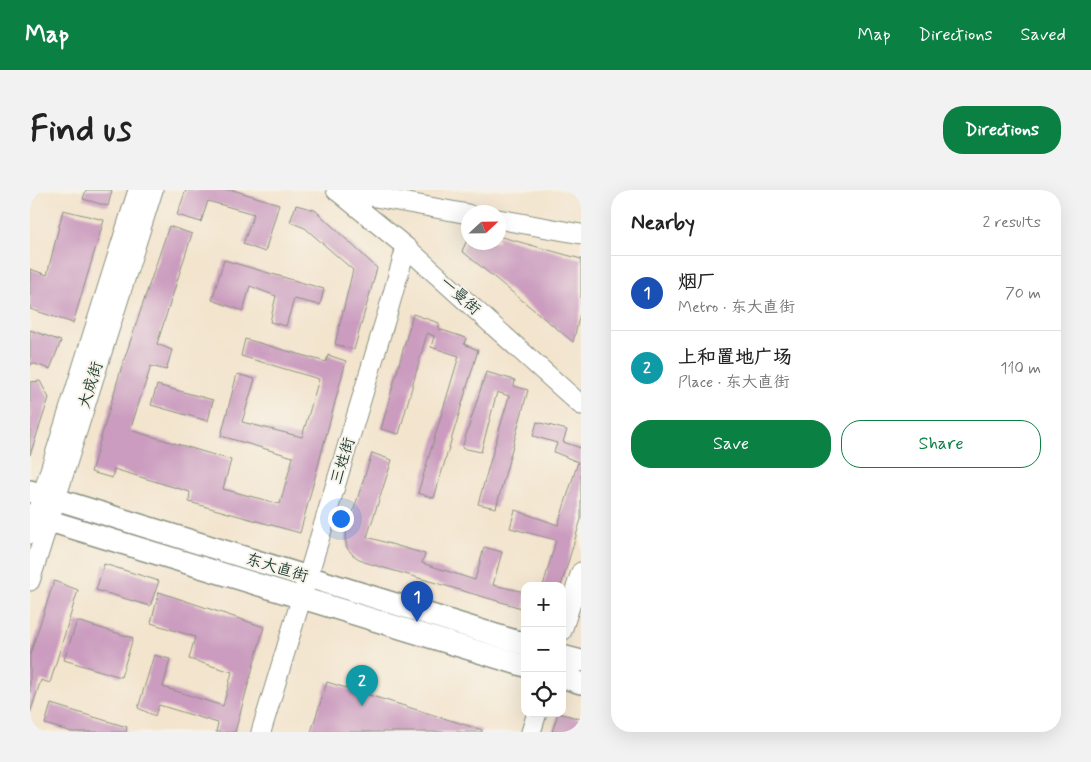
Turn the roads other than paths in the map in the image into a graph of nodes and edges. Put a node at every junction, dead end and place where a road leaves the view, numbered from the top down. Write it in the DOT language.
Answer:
graph roads {
  1 [pos="138,190"];
  2 [pos="153,190"];
  3 [pos="336,190"];
  4 [pos="461,213"];
  5 [pos="506,220"];
  6 [pos="581,234"];
  7 [pos="406,247"];
  8 [pos="581,405"];
  9 [pos="42,495"];
  10 [pos="36,521"];
  11 [pos="581,572"];
  12 [pos="30,581"];
  13 [pos="305,588"];
  14 [pos="563,627"];
  15 [pos="521,643"];
  16 [pos="566,657"];
  17 [pos="581,661"];
  18 [pos="521,665"];
  19 [pos="566,678"];
  20 [pos="581,683"];
  21 [pos="536,717"];
  22 [pos="261,732"];
  23 [pos="531,732"];
  1 -- 9 [label="main road, 大成街"];
  2 -- 9 [label="main road, 大成街"];
  3 -- 4 [label="main road"];
  3 -- 7 [label="main road, 一曼街"];
  5 -- 6 [label="main road"];
  7 -- 8 [label="main road, 一曼街"];
  7 -- 13 [label="main road, 三姓街"];
  9 -- 10 [label="main road, 大成街"];
  9 -- 13 [label="main road, 东大直街"];
  10 -- 12 [label="main road, 大成街"];
  10 -- 13 [label="main road, 东大直街"];
  11 -- 14 [label="main road"];
  13 -- 15 [label="main road, 东大直街"];
  13 -- 18 [label="main road, 东大直街"];
  13 -- 22 [label="main road, 三姓街"];
  16 -- 17 [label="main road"];
  19 -- 20 [label="main road"];
  21 -- 23 [label="main road"];
}
